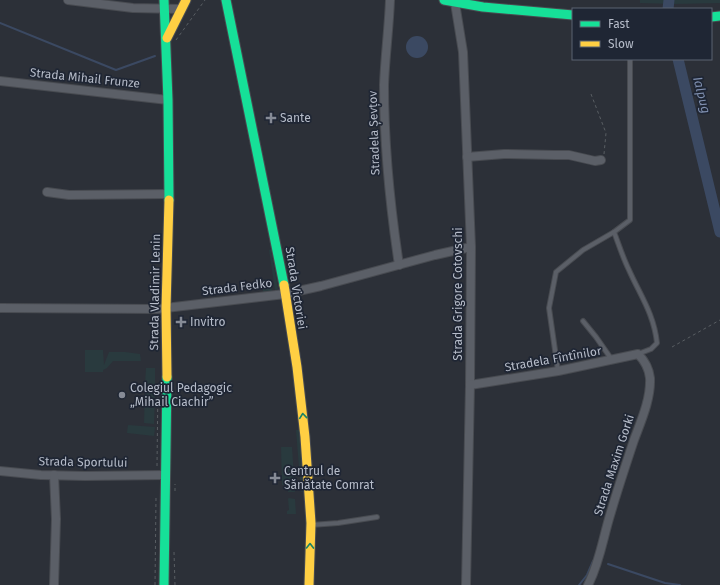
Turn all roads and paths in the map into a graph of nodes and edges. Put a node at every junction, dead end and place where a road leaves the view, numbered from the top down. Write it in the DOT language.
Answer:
graph roads {
  1 [pos="68,0"];
  2 [pos="186,0"];
  3 [pos="226,0"];
  4 [pos="390,0"];
  5 [pos="444,0"];
  6 [pos="455,3"];
  7 [pos="164,4"];
  8 [pos="181,9"];
  9 [pos="572,17"];
  10 [pos="166,40"];
  11 [pos="630,60"];
  12 [pos="0,81"];
  13 [pos="591,94"];
  14 [pos="168,100"];
  15 [pos="467,157"];
  16 [pos="601,160"];
  17 [pos="47,192"];
  18 [pos="169,194"];
  19 [pos="614,232"];
  20 [pos="471,247"];
  21 [pos="399,265"];
  22 [pos="285,294"];
  23 [pos="0,308"];
  24 [pos="166,308"];
  25 [pos="720,320"];
  26 [pos="583,321"];
  27 [pos="672,348"];
  28 [pos="638,354"];
  29 [pos="612,360"];
  30 [pos="558,371"];
  31 [pos="158,382"];
  32 [pos="470,385"];
  33 [pos="0,470"];
  34 [pos="54,475"];
  35 [pos="161,475"];
  36 [pos="156,490"];
  37 [pos="377,517"];
  38 [pos="311,526"];
  39 [pos="54,585"];
  40 [pos="155,585"];
  41 [pos="164,585"];
  42 [pos="309,585"];
  43 [pos="466,585"];
  44 [pos="588,585"];
  1 -- 7 [label="street"];
  2 -- 8 [label="street"];
  3 -- 22 [label="street, Strada Victoriei"];
  4 -- 21 [label="street, Stradela Șevțov"];
  5 -- 6 [label="street"];
  6 -- 9 [label="street"];
  6 -- 15 [label="street, Strada Grigore Cotovschi"];
  7 -- 8 [label="street"];
  7 -- 10 [label="street, Strada Vladimir Lenin"];
  8 -- 10 [label="street"];
  10 -- 14 [label="street, Strada Vladimir Lenin"];
  11 -- 19 [label="lane"];
  12 -- 14 [label="street, Strada Mihail Frunze"];
  13 -- 16 [label="path"];
  14 -- 18 [label="street, Strada Vladimir Lenin"];
  15 -- 16 [label="street"];
  15 -- 20 [label="street, Strada Grigore Cotovschi"];
  17 -- 18 [label="street"];
  18 -- 24 [label="street, Strada Vladimir Lenin"];
  19 -- 28 [label="lane"];
  19 -- 30 [label="lane"];
  20 -- 21 [label="street, Strada Fedko"];
  20 -- 32 [label="street, Strada Grigore Cotovschi"];
  21 -- 22 [label="street, Strada Fedko"];
  22 -- 24 [label="street, Strada Fedko"];
  38 -- 22 [label="street, Strada Victoriei, one-way"];
  23 -- 24 [label="street, Strada Fedko"];
  24 -- 35 [label="street, Strada Vladimir Lenin"];
  25 -- 27 [label="path"];
  26 -- 29 [label="lane"];
  28 -- 29 [label="street, Stradela Fîntînilor"];
  28 -- 44 [label="street, Strada Maxim Gorki"];
  29 -- 30 [label="street, Stradela Fîntînilor"];
  30 -- 32 [label="street, Stradela Fîntînilor"];
  31 -- 35 [label="path"];
  32 -- 43 [label="street, Strada Grigore Cotovschi"];
  33 -- 34 [label="street, Strada Sportului"];
  34 -- 35 [label="street, Strada Sportului"];
  34 -- 39 [label="street"];
  35 -- 41 [label="street, Strada Vladimir Lenin"];
  36 -- 40 [label="path"];
  37 -- 38 [label="lane"];
  42 -- 38 [label="street, Strada Victoriei, one-way"];
}
